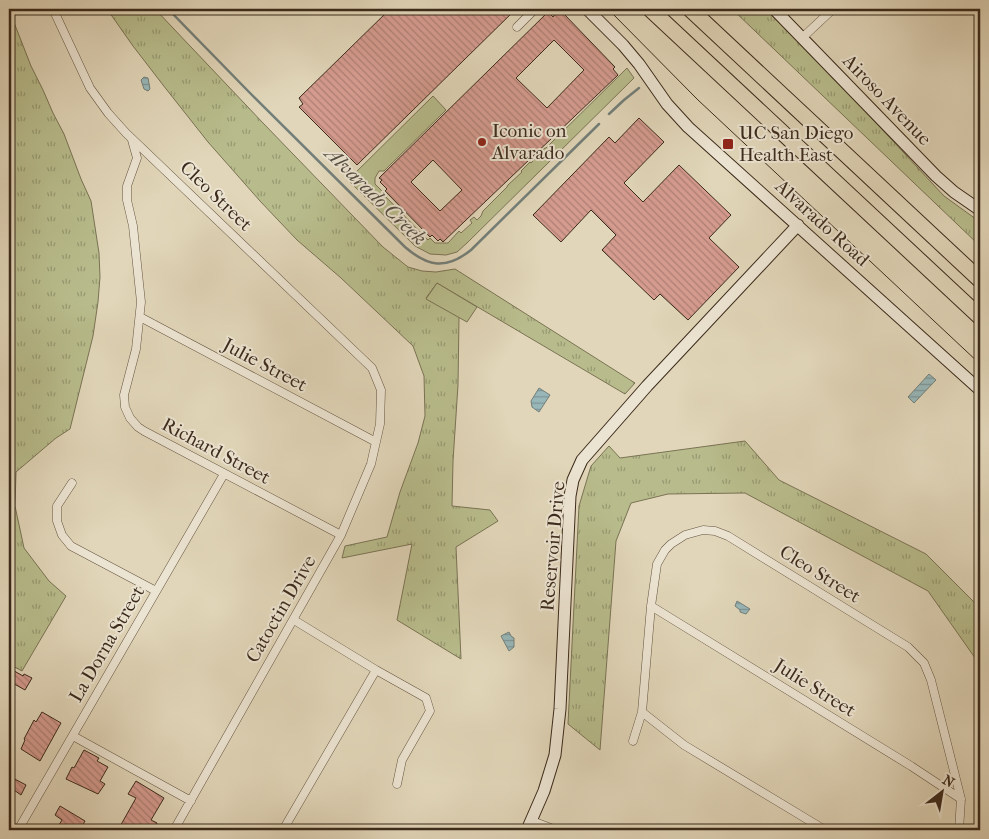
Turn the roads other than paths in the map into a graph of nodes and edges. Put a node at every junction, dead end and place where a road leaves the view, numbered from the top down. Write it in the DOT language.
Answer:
graph roads {
  1 [pos="53,9"];
  2 [pos="535,9"];
  3 [pos="588,9"];
  4 [pos="650,9"];
  5 [pos="690,9"];
  6 [pos="774,9"];
  7 [pos="833,9"];
  8 [pos="517,27"];
  9 [pos="802,38"];
  10 [pos="126,132"];
  11 [pos="980,210"];
  12 [pos="798,225"];
  13 [pos="980,280"];
  14 [pos="140,317"];
  15 [pos="980,317"];
  16 [pos="381,390"];
  17 [pos="980,390"];
  18 [pos="376,442"];
  19 [pos="224,474"];
  20 [pos="72,483"];
  21 [pos="341,536"];
  22 [pos="156,592"];
  23 [pos="651,606"];
  24 [pos="294,620"];
  25 [pos="376,670"];
  26 [pos="642,712"];
  27 [pos="73,736"];
  28 [pos="633,741"];
  29 [pos="398,784"];
  30 [pos="961,799"];
  31 [pos="191,801"];
  32 [pos="529,826"];
  33 [pos="18,830"];
  34 [pos="174,830"];
  35 [pos="283,830"];
  36 [pos="556,830"];
  37 [pos="823,830"];
  38 [pos="959,830"];
  1 -- 10 [label="street, Cleo Street"];
  2 -- 8 [label="street"];
  3 -- 12 [label="street, Alvarado Road"];
  4 -- 15 [label="highway"];
  5 -- 13 [label="highway"];
  6 -- 9 [label="street, Airoso Avenue"];
  7 -- 9 [label="street"];
  9 -- 11 [label="street, Airoso Avenue"];
  10 -- 14 [label="street, Richard Street"];
  10 -- 16 [label="street, Cleo Street"];
  12 -- 17 [label="street, Alvarado Road"];
  12 -- 32 [label="street, Reservoir Drive"];
  14 -- 18 [label="street, Julie Street"];
  14 -- 19 [label="street, Richard Street"];
  16 -- 18 [label="street, Catoctin Drive"];
  18 -- 21 [label="street, Catoctin Drive"];
  19 -- 21 [label="street, Richard Street"];
  19 -- 22 [label="street, La Dorna Street"];
  20 -- 22 [label="street"];
  21 -- 24 [label="street, Catoctin Drive"];
  22 -- 27 [label="street, La Dorna Street"];
  23 -- 26 [label="street"];
  23 -- 30 [label="street, Julie Street"];
  23 -- 30 [label="street, Cleo Street"];
  24 -- 25 [label="street"];
  24 -- 31 [label="street, Catoctin Drive"];
  25 -- 29 [label="street"];
  25 -- 35 [label="street"];
  26 -- 28 [label="street"];
  26 -- 37 [label="street"];
  27 -- 31 [label="street"];
  27 -- 33 [label="street, La Dorna Street"];
  30 -- 38 [label="street"];
  31 -- 34 [label="street, Catoctin Drive"];
  32 -- 36 [label="street"];
}
